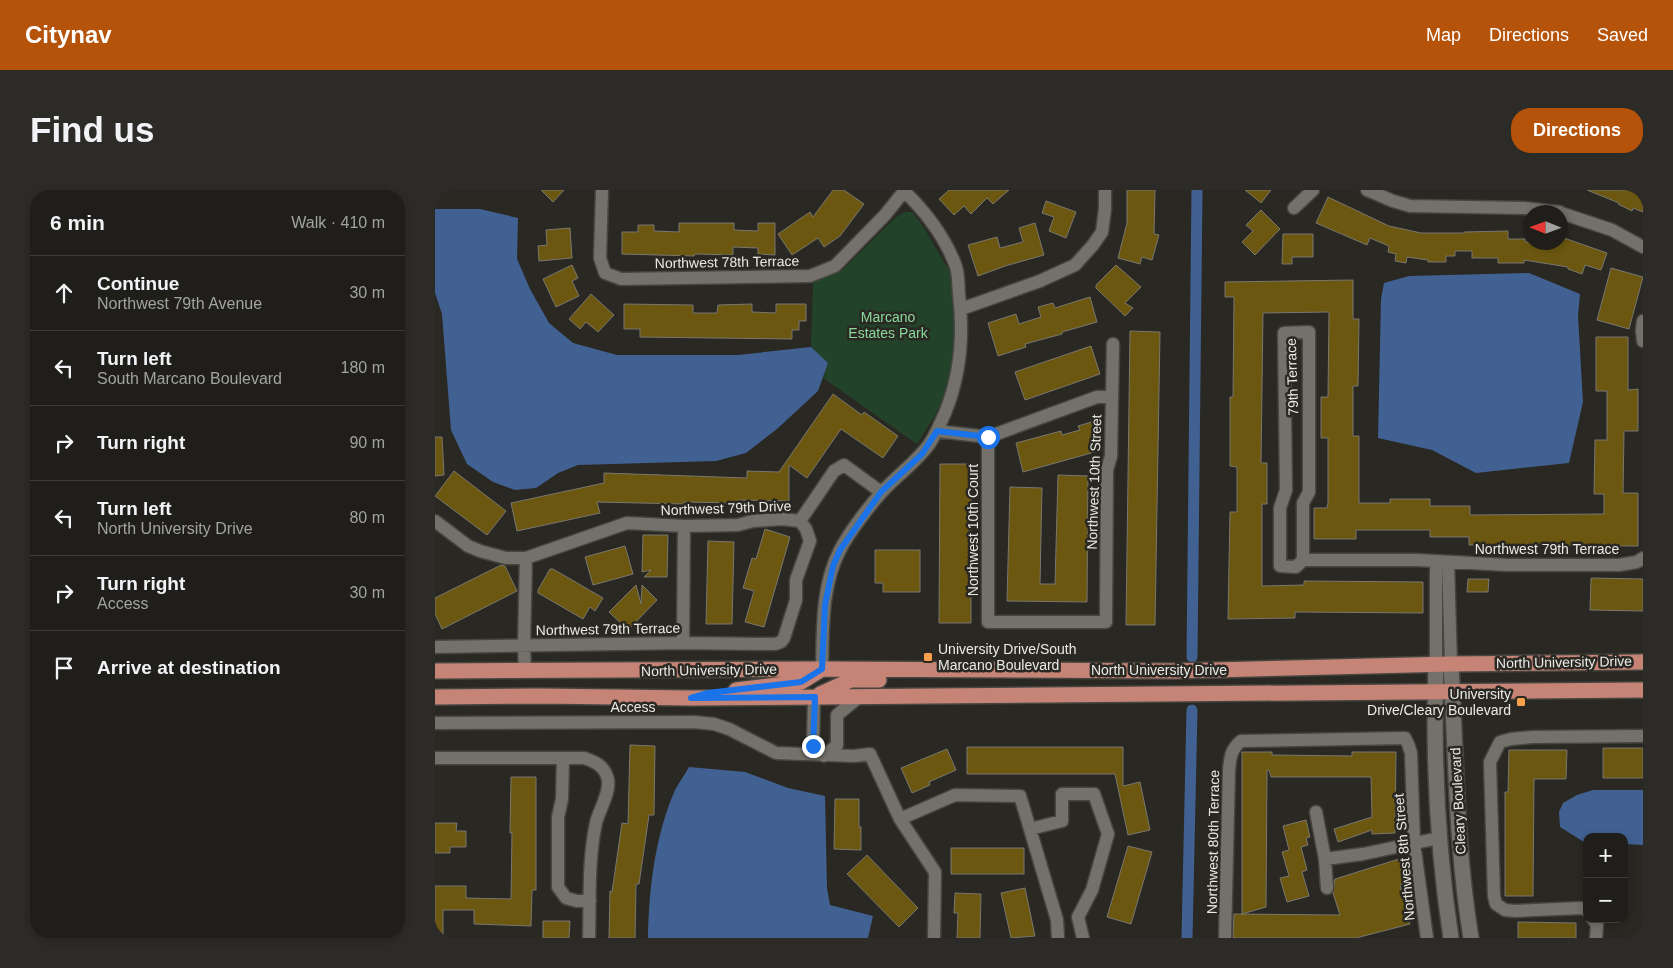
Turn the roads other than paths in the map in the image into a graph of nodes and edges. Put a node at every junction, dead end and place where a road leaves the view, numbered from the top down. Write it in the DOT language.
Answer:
graph roads {
  1 [pos="602,190"];
  2 [pos="904,190"];
  3 [pos="1105,190"];
  4 [pos="1313,190"];
  5 [pos="1367,190"];
  6 [pos="1294,208"];
  7 [pos="1523,208"];
  8 [pos="1568,215"];
  9 [pos="1643,248"];
  10 [pos="961,309"];
  11 [pos="1643,321"];
  12 [pos="1643,342"];
  13 [pos="1113,344"];
  14 [pos="1111,397"];
  15 [pos="937,431"];
  16 [pos="988,437"];
  17 [pos="881,492"];
  18 [pos="800,520"];
  19 [pos="435,521"];
  20 [pos="684,526"];
  21 [pos="526,558"];
  22 [pos="1643,558"];
  23 [pos="1303,560"];
  24 [pos="1442,562"];
  25 [pos="988,622"];
  26 [pos="683,643"];
  27 [pos="524,645"];
  28 [pos="435,647"];
  29 [pos="1643,662"];
  30 [pos="1436,664"];
  31 [pos="1451,664"];
  32 [pos="822,669"];
  33 [pos="993,670"];
  34 [pos="435,671"];
  35 [pos="525,671"];
  36 [pos="553,671"];
  37 [pos="1643,690"];
  38 [pos="1453,692"];
  39 [pos="1435,693"];
  40 [pos="539,696"];
  41 [pos="435,697"];
  42 [pos="815,697"];
  43 [pos="859,697"];
  44 [pos="691,698"];
  45 [pos="435,722"];
  46 [pos="1643,736"];
  47 [pos="1408,744"];
  48 [pos="824,756"];
  49 [pos="435,758"];
  50 [pos="563,759"];
  51 [pos="1316,812"];
  52 [pos="900,819"];
  53 [pos="1029,829"];
  54 [pos="1439,838"];
  55 [pos="1414,843"];
  56 [pos="1325,859"];
  57 [pos="1327,888"];
  58 [pos="590,901"];
  59 [pos="1583,909"];
  60 [pos="1596,923"];
  61 [pos="589,938"];
  62 [pos="934,938"];
  63 [pos="1058,938"];
  64 [pos="1083,938"];
  65 [pos="1225,938"];
  66 [pos="1425,938"];
  67 [pos="1451,938"];
  68 [pos="1471,938"];
  69 [pos="1597,938"];
  1 -- 2 [label="street, Northwest 78th Terrace"];
  2 -- 10 [label="street"];
  3 -- 10 [label="street"];
  4 -- 6 [label="street"];
  5 -- 7 [label="street"];
  8 -- 9 [label="street"];
  10 -- 15 [label="street"];
  11 -- 12 [label="street"];
  13 -- 14 [label="street, Northwest 10th Street"];
  14 -- 16 [label="street"];
  14 -- 25 [label="street, Northwest 10th Street"];
  15 -- 16 [label="street"];
  15 -- 17 [label="street"];
  16 -- 25 [label="street, Northwest 10th Court"];
  17 -- 18 [label="street"];
  17 -- 32 [label="street"];
  18 -- 20 [label="street, Northwest 79th Drive"];
  18 -- 26 [label="street, Northwest 79th Terrace"];
  19 -- 21 [label="street, Northwest 79th Drive"];
  20 -- 21 [label="street, Northwest 79th Drive"];
  20 -- 26 [label="street"];
  21 -- 27 [label="street"];
  22 -- 24 [label="street, Northwest 79th Terrace"];
  23 -- 23 [label="street, 79th Terrace"];
  23 -- 24 [label="street, Northwest 79th Terrace"];
  24 -- 30 [label="street"];
  24 -- 31 [label="street"];
  26 -- 27 [label="street, Northwest 79th Terrace"];
  27 -- 28 [label="street, Northwest 79th Terrace"];
  27 -- 35 [label="street"];
  29 -- 31 [label="main road, North University Drive"];
  30 -- 31 [label="main road, North University Drive"];
  30 -- 33 [label="main road, North University Drive"];
  30 -- 39 [label="street, Cleary Boulevard"];
  31 -- 38 [label="street, Cleary Boulevard"];
  32 -- 33 [label="main road, North University Drive"];
  32 -- 36 [label="main road, North University Drive"];
  32 -- 44 [label="main road"];
  33 -- 42 [label="main road"];
  34 -- 35 [label="main road, North University Drive"];
  35 -- 36 [label="main road, North University Drive"];
  36 -- 40 [label="main road"];
  37 -- 38 [label="main road, North University Drive"];
  38 -- 39 [label="main road, North University Drive"];
  38 -- 68 [label="street, Cleary Boulevard"];
  39 -- 43 [label="main road, North University Drive"];
  39 -- 54 [label="street, Cleary Boulevard"];
  40 -- 41 [label="main road, North University Drive"];
  40 -- 44 [label="main road, North University Drive"];
  42 -- 43 [label="main road, North University Drive"];
  42 -- 44 [label="main road, North University Drive"];
  42 -- 48 [label="street"];
  43 -- 48 [label="street"];
  45 -- 48 [label="street, Access"];
  46 -- 59 [label="street"];
  47 -- 55 [label="street, Northwest 8th Street"];
  47 -- 65 [label="street, Northwest 80th Terrace"];
  48 -- 52 [label="street, Access"];
  49 -- 50 [label="street"];
  50 -- 58 [label="street"];
  50 -- 58 [label="street"];
  51 -- 56 [label="street"];
  52 -- 53 [label="street"];
  52 -- 62 [label="street"];
  53 -- 63 [label="street"];
  53 -- 64 [label="street"];
  54 -- 55 [label="street"];
  54 -- 67 [label="street, Cleary Boulevard"];
  55 -- 56 [label="street"];
  55 -- 66 [label="street, Northwest 8th Street"];
  56 -- 57 [label="street"];
  58 -- 61 [label="street"];
  60 -- 69 [label="street"];
}
